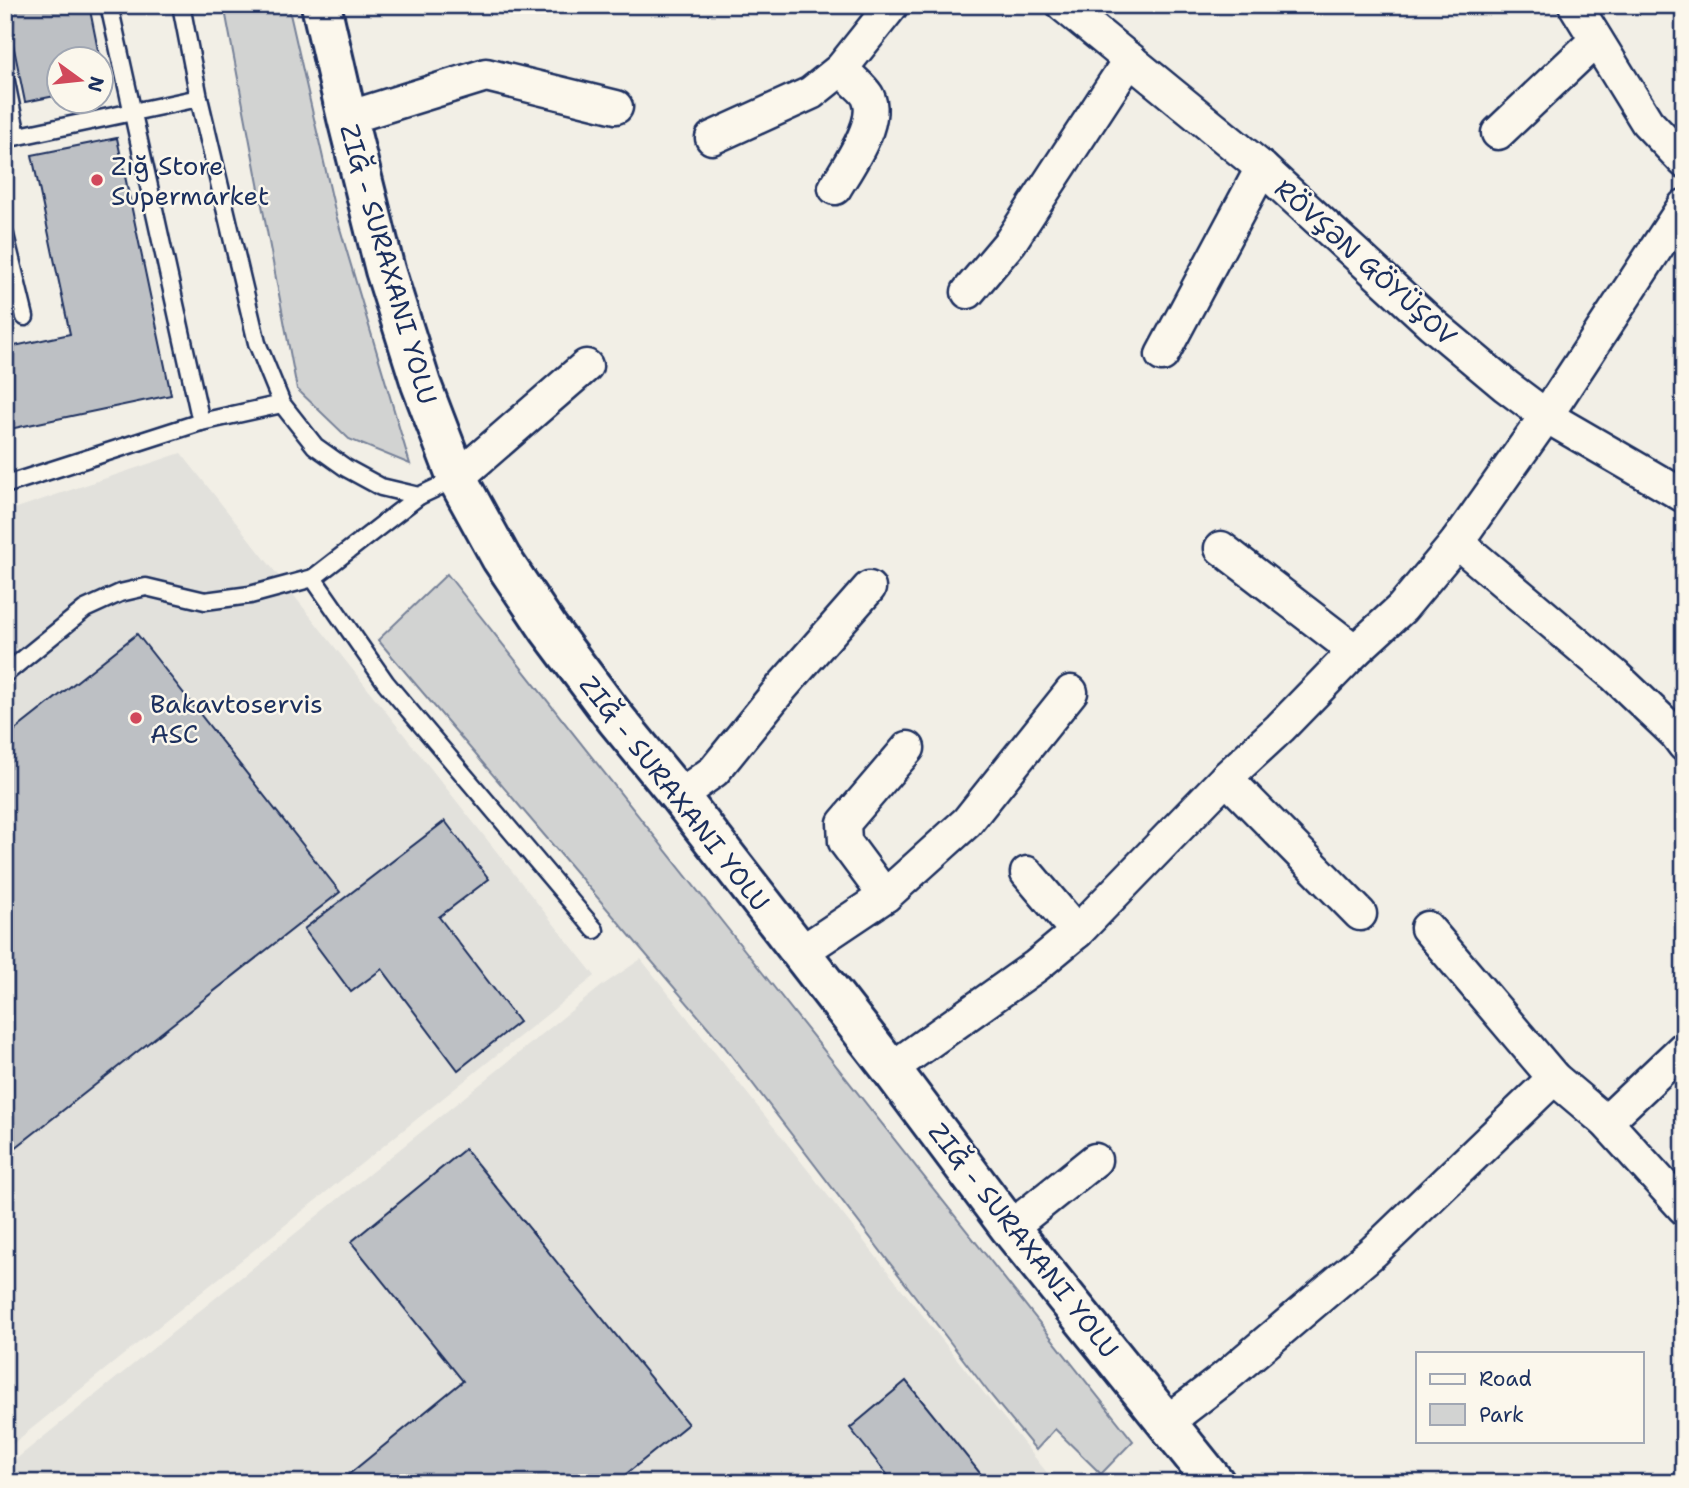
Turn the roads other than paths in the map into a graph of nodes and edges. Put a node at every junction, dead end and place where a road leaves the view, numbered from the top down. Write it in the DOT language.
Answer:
graph roads {
  1 [pos="109,5"];
  2 [pos="181,5"];
  3 [pos="321,5"];
  4 [pos="892,5"];
  5 [pos="1063,5"];
  6 [pos="1575,5"];
  7 [pos="1596,40"];
  8 [pos="1130,59"];
  9 [pos="841,69"];
  10 [pos="5,77"];
  11 [pos="199,98"];
  12 [pos="616,107"];
  13 [pos="133,112"];
  14 [pos="346,118"];
  15 [pos="1497,133"];
  16 [pos="11,138"];
  17 [pos="712,138"];
  18 [pos="1684,161"];
  19 [pos="1262,168"];
  20 [pos="835,188"];
  21 [pos="1684,206"];
  22 [pos="5,235"];
  23 [pos="968,292"];
  24 [pos="25,317"];
  25 [pos="1163,355"];
  26 [pos="586,366"];
  27 [pos="282,404"];
  28 [pos="1546,416"];
  29 [pos="201,422"];
  30 [pos="457,478"];
  31 [pos="5,485"];
  32 [pos="419,496"];
  33 [pos="1684,496"];
  34 [pos="1457,542"];
  35 [pos="1221,548"];
  36 [pos="313,578"];
  37 [pos="869,588"];
  38 [pos="1355,651"];
  39 [pos="5,674"];
  40 [pos="1071,692"];
  41 [pos="1684,745"];
  42 [pos="908,748"];
  43 [pos="1226,778"];
  44 [pos="679,796"];
  45 [pos="1027,873"];
  46 [pos="885,896"];
  47 [pos="1360,914"];
  48 [pos="1427,928"];
  49 [pos="595,930"];
  50 [pos="1077,932"];
  51 [pos="800,953"];
  52 [pos="1684,1048"];
  53 [pos="891,1069"];
  54 [pos="1554,1078"];
  55 [pos="1606,1122"];
  56 [pos="1096,1160"];
  57 [pos="1684,1208"];
  58 [pos="1010,1228"];
  59 [pos="1167,1422"];
  60 [pos="1205,1479"];
  1 -- 13 [label="lane"];
  2 -- 11 [label="lane"];
  3 -- 14 [label="main road"];
  4 -- 9 [label="street"];
  5 -- 8 [label="street, RÖVŞƏN GÖYÜŞOV"];
  6 -- 7 [label="street"];
  7 -- 15 [label="street"];
  7 -- 18 [label="street"];
  8 -- 19 [label="street, RÖVŞƏN GÖYÜŞOV"];
  8 -- 23 [label="street"];
  9 -- 17 [label="street"];
  9 -- 20 [label="street"];
  10 -- 16 [label="lane"];
  11 -- 13 [label="lane"];
  11 -- 27 [label="lane"];
  12 -- 14 [label="street"];
  13 -- 16 [label="lane"];
  13 -- 29 [label="lane"];
  14 -- 30 [label="main road"];
  19 -- 25 [label="street"];
  19 -- 28 [label="street, RÖVŞƏN GÖYÜŞOV"];
  21 -- 28 [label="street"];
  22 -- 24 [label="lane"];
  26 -- 30 [label="street"];
  27 -- 29 [label="lane"];
  27 -- 32 [label="lane"];
  28 -- 33 [label="street, RÖVŞƏN GÖYÜŞOV"];
  28 -- 34 [label="street"];
  29 -- 31 [label="lane"];
  30 -- 32 [label="lane"];
  30 -- 44 [label="main road"];
  32 -- 36 [label="lane"];
  34 -- 38 [label="street"];
  34 -- 41 [label="street"];
  35 -- 38 [label="street"];
  36 -- 39 [label="lane"];
  36 -- 49 [label="lane"];
  37 -- 44 [label="street"];
  38 -- 43 [label="street"];
  40 -- 46 [label="street"];
  42 -- 46 [label="street"];
  43 -- 47 [label="street"];
  43 -- 50 [label="street"];
  44 -- 51 [label="main road"];
  45 -- 50 [label="street"];
  46 -- 51 [label="street"];
  48 -- 54 [label="street"];
  50 -- 53 [label="street"];
  51 -- 53 [label="main road"];
  52 -- 55 [label="street"];
  53 -- 58 [label="main road"];
  54 -- 55 [label="street"];
  54 -- 59 [label="street"];
  55 -- 57 [label="street"];
  56 -- 58 [label="street"];
  58 -- 59 [label="main road"];
  59 -- 60 [label="main road"];
}
